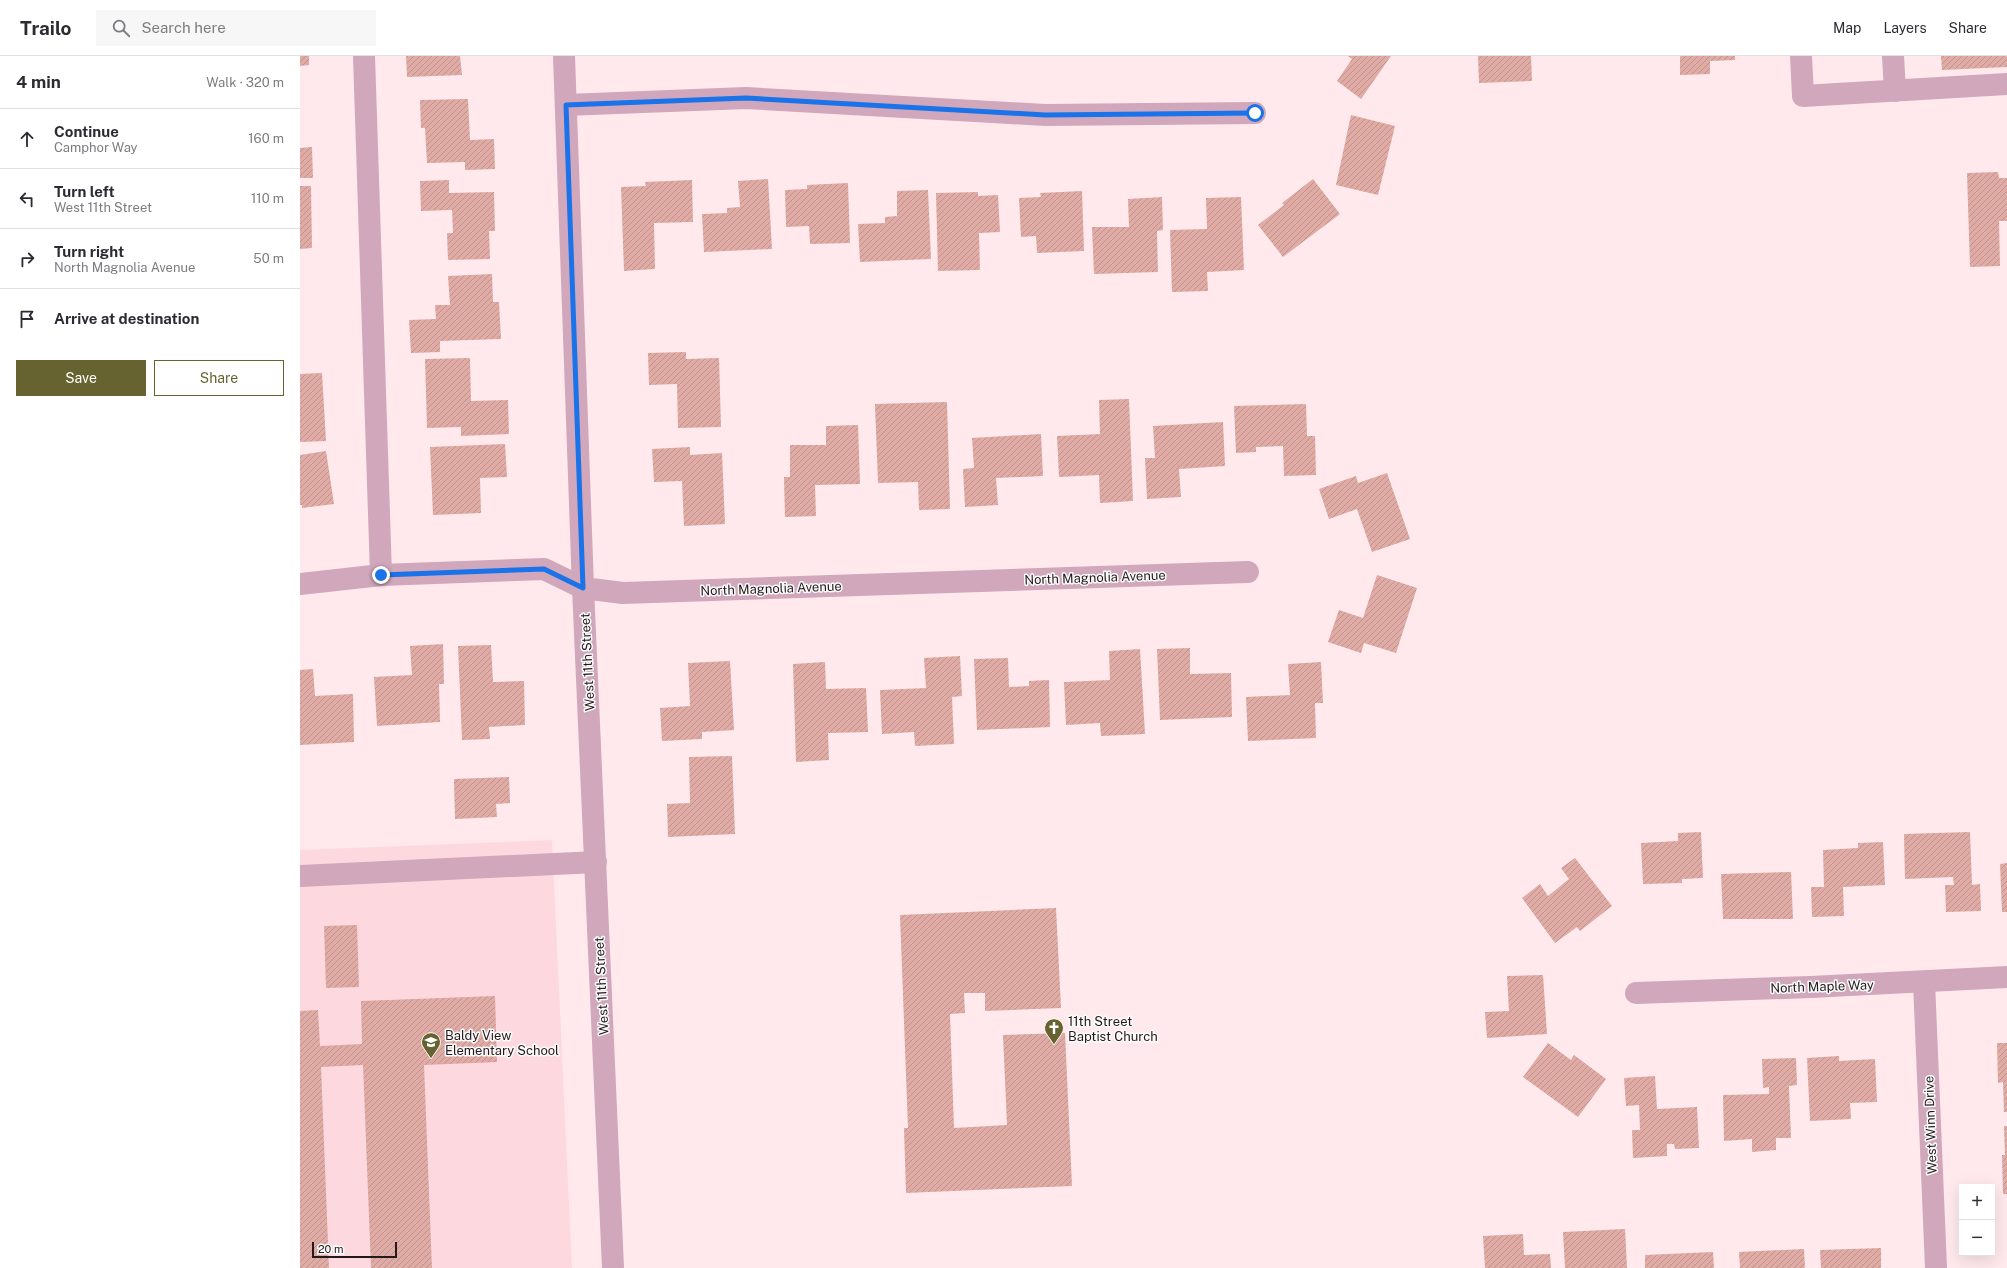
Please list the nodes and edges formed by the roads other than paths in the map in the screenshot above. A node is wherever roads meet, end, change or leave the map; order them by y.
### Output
1 (364, 56) edge
2 (564, 56) edge
3 (1801, 56) edge
4 (1893, 56) edge
5 (2007, 84) edge
6 (1895, 90) junction
7 (566, 105) junction
8 (1255, 113) dead end
9 (1248, 572) dead end
10 (381, 575) junction
11 (300, 584) edge
12 (583, 588) junction
13 (596, 862) junction
14 (300, 876) edge
15 (2007, 977) edge
16 (1924, 982) junction
17 (1636, 994) dead end
18 (613, 1268) edge
19 (1936, 1268) edge

1 - 10 street
2 - 7 street, West 11th Street
3 - 6 street
4 - 6 street
5 - 6 street
7 - 8 street
7 - 12 street, West 11th Street
9 - 12 street, North Magnolia Avenue
10 - 11 street, North Magnolia Avenue
10 - 12 street, North Magnolia Avenue
12 - 13 street, West 11th Street
13 - 14 street
13 - 18 street, West 11th Street
15 - 16 street, North Maple Way
16 - 17 street, North Maple Way
16 - 19 street, West Winn Drive

